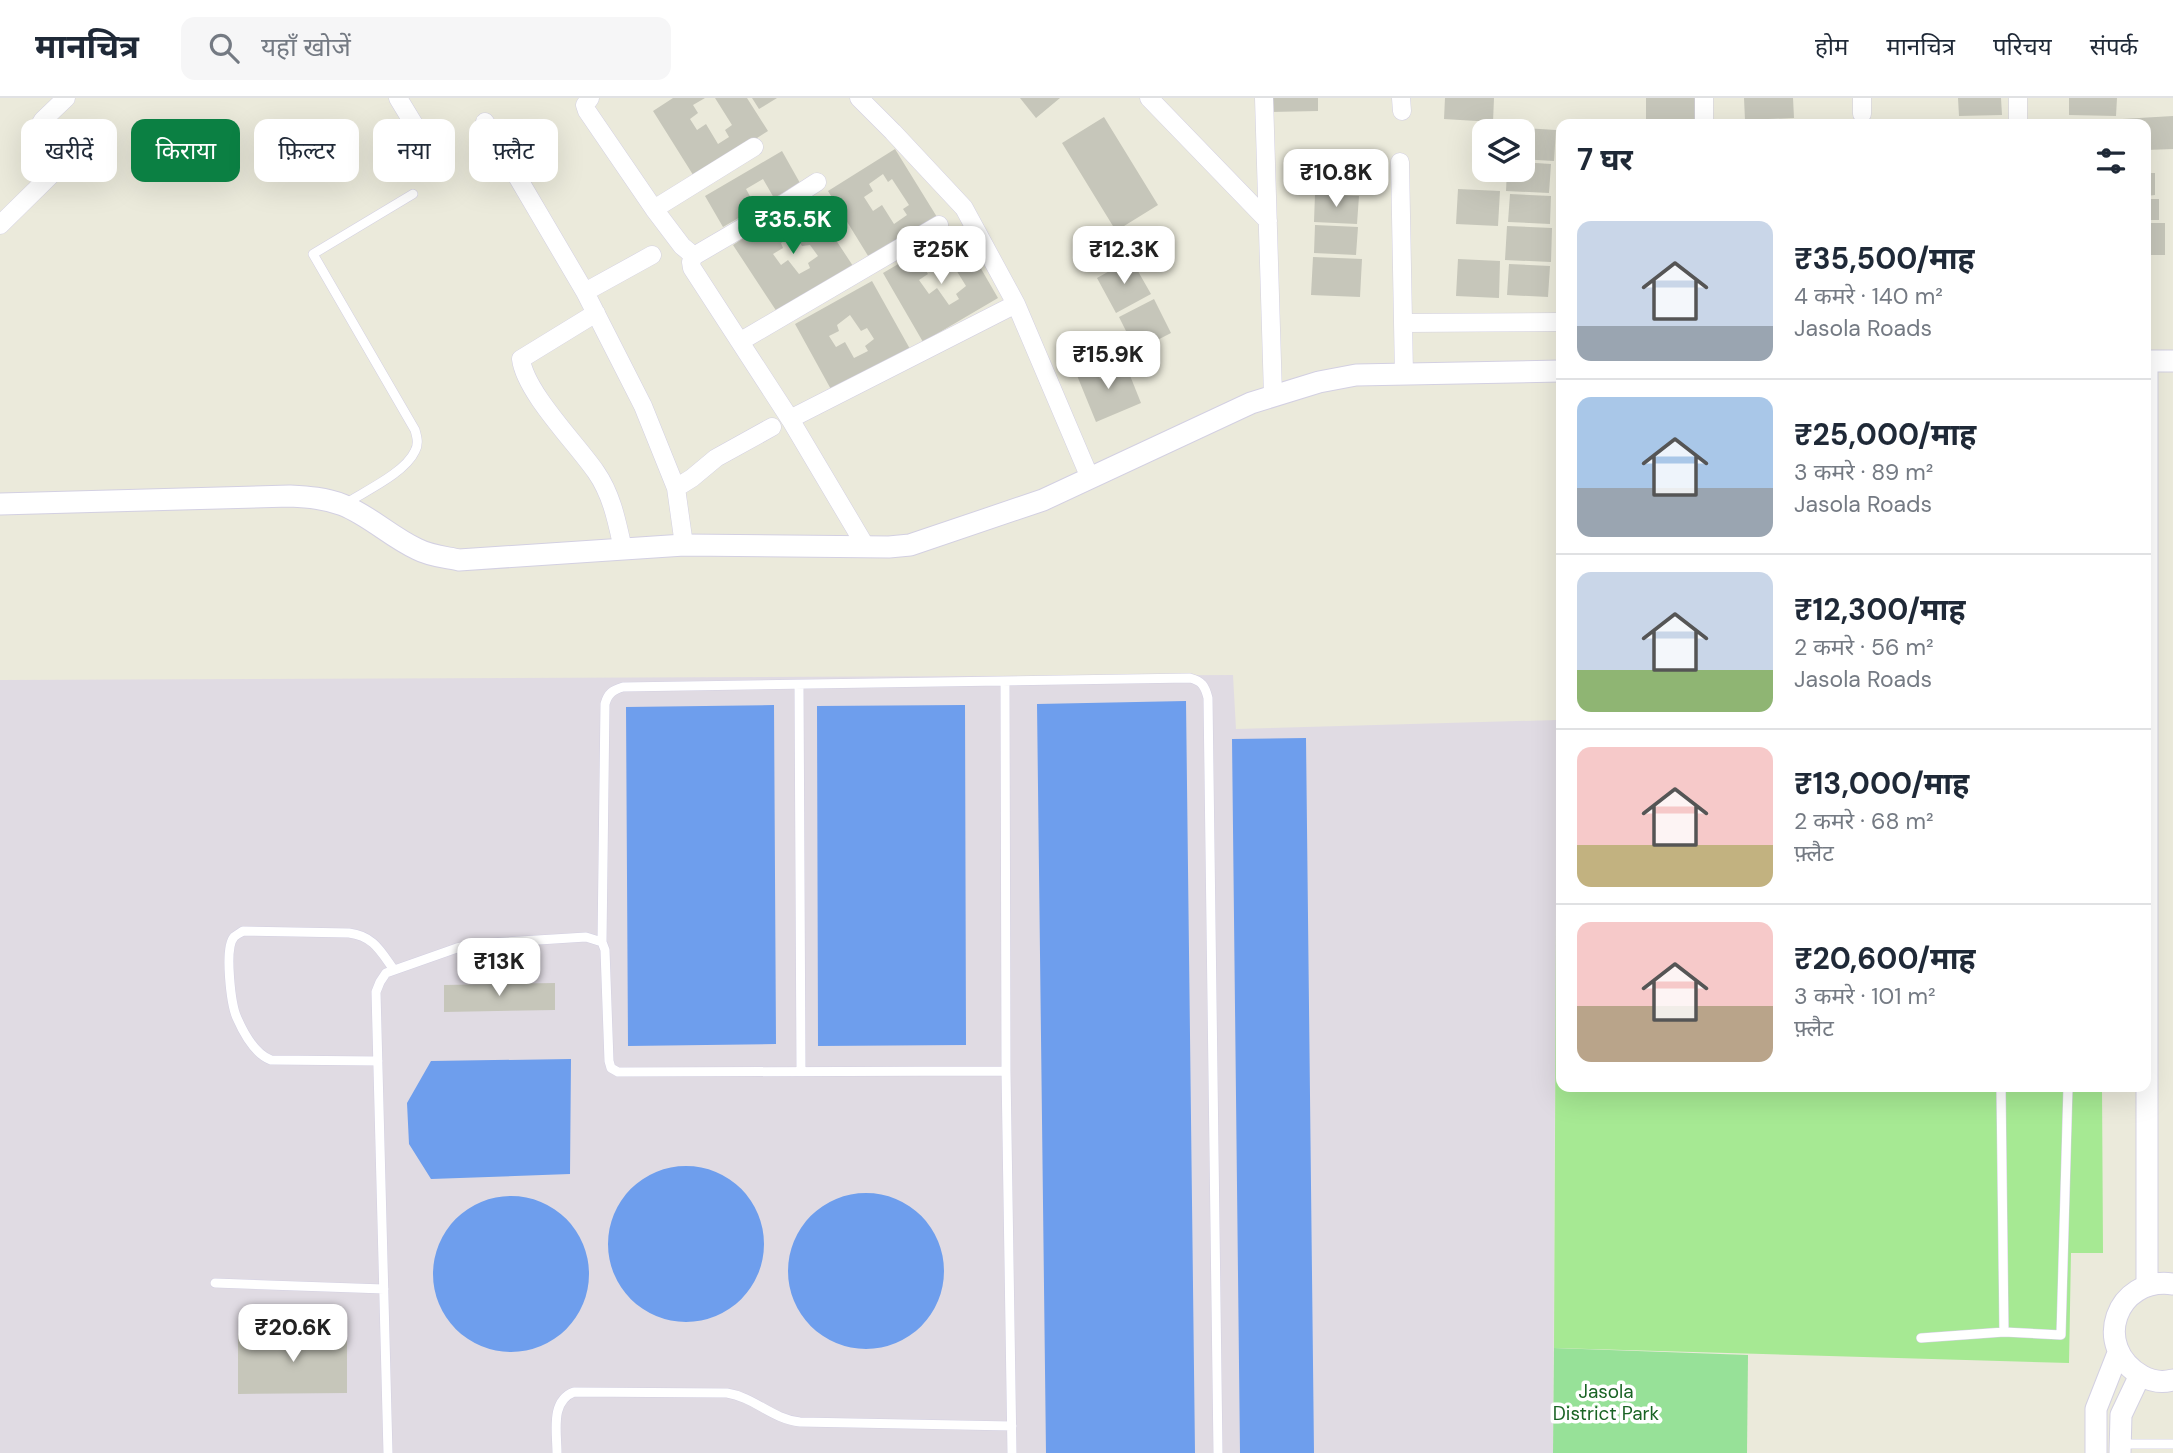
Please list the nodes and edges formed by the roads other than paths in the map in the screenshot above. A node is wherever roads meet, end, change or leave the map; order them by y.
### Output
1 (66, 98) edge
2 (398, 98) edge
3 (590, 98) edge
4 (859, 98) edge
5 (1149, 98) edge
6 (1264, 98) edge
7 (1704, 98) edge
8 (2018, 98) edge
9 (411, 119) edge
10 (1704, 119) edge
11 (2018, 119) edge
12 (754, 147) dead end
13 (1400, 162) dead end
14 (520, 182) edge
15 (817, 182) dead end
16 (413, 194) dead end
17 (654, 209) junction
18 (1268, 221) junction
19 (0, 225) edge
20 (939, 225) dead end
21 (652, 256) dead end
22 (694, 256) junction
23 (585, 292) junction
24 (1016, 304) junction
25 (596, 313) junction
26 (1556, 322) edge
27 (1404, 323) junction
28 (741, 341) junction
29 (2173, 360) edge
30 (2151, 361) edge
31 (1556, 371) edge
32 (1404, 374) junction
33 (1273, 396) junction
34 (790, 419) junction
35 (772, 427) dead end
36 (1090, 478) junction
37 (676, 488) junction
38 (0, 504) edge
39 (343, 505) junction
40 (684, 545) junction
41 (866, 547) junction
42 (623, 549) junction
43 (1005, 681) junction
44 (799, 685) junction
45 (602, 942) junction
46 (394, 970) junction
47 (378, 1061) junction
48 (801, 1071) junction
49 (1006, 1071) junction
50 (2001, 1092) edge
51 (2068, 1092) edge
52 (2146, 1092) edge
53 (215, 1283) dead end
54 (2173, 1284) edge
55 (2147, 1286) junction
56 (384, 1290) junction
57 (2004, 1332) junction
58 (1921, 1339) dead end
59 (2118, 1353) junction
60 (2140, 1375) junction
61 (2173, 1380) edge
62 (1012, 1426) junction
63 (2173, 1444) edge
64 (2120, 1448) edge
65 (2151, 1448) edge
66 (388, 1453) edge
67 (557, 1453) edge
68 (1012, 1453) edge
69 (1218, 1453) edge
70 (2095, 1453) edge

1 - 19 street
2 - 9 street
3 - 17 street
4 - 24 street
5 - 18 street
6 - 18 street
7 - 10 street
8 - 11 street
12 - 17 street
13 - 27 street
14 - 23 street
15 - 22 street
16 - 39 lane
17 - 22 street
18 - 33 street
20 - 28 street
21 - 23 street
22 - 28 street
23 - 25 street
24 - 34 street
24 - 36 street
25 - 37 street
25 - 42 street
26 - 27 street
27 - 32 street
28 - 34 street
29 - 30 street
31 - 32 street
32 - 33 street
33 - 36 street
34 - 41 street
35 - 37 street
36 - 41 street
37 - 40 street
38 - 39 street
39 - 42 street
40 - 41 street
40 - 42 street
43 - 44 lane
43 - 49 lane
43 - 69 lane
44 - 45 lane
44 - 48 lane
45 - 46 lane
45 - 48 lane
46 - 47 lane
46 - 47 lane
47 - 56 lane
48 - 49 lane
49 - 62 lane
50 - 57 lane
51 - 57 lane
52 - 55 street
53 - 56 lane
54 - 55 street
55 - 59 street
56 - 66 lane
57 - 58 lane
59 - 60 street
59 - 70 street
60 - 61 street
60 - 64 street
62 - 67 lane
62 - 68 lane
63 - 65 lane
64 - 65 lane

